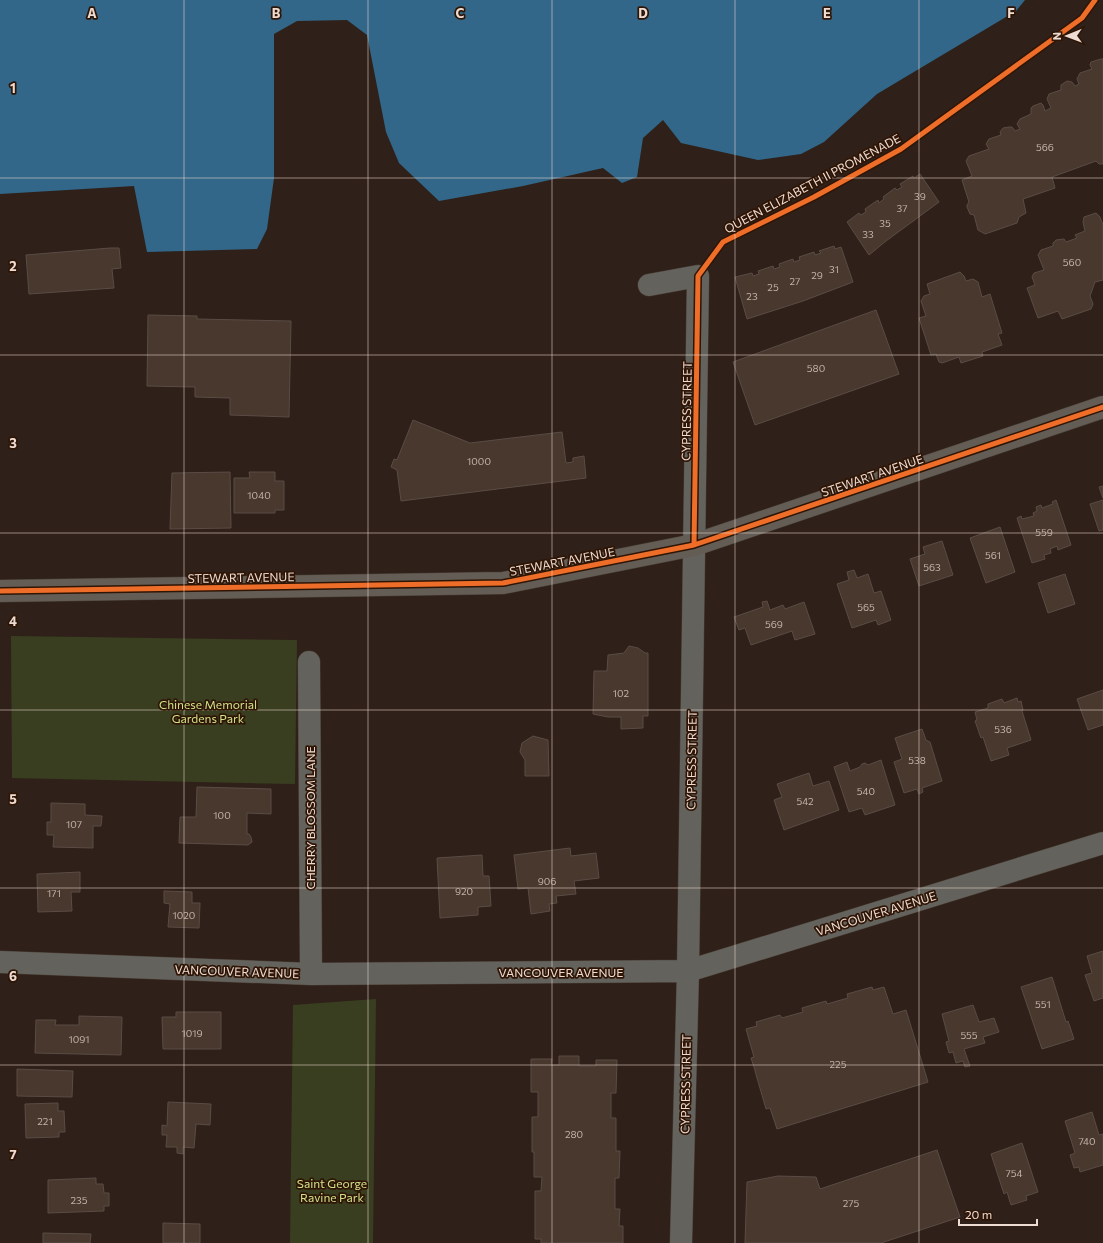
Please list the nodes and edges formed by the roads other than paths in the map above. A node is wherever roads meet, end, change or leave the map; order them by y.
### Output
1 (649, 285) dead end
2 (1103, 407) edge
3 (694, 545) junction
4 (0, 591) edge
5 (309, 662) dead end
6 (1103, 843) edge
7 (0, 962) edge
8 (688, 971) junction
9 (311, 974) junction
10 (681, 1243) edge

1 - 3 street, CYPRESS STREET
2 - 3 highway, STEWART AVENUE
3 - 4 highway, STEWART AVENUE
3 - 8 street, CYPRESS STREET
5 - 9 street, CHERRY BLOSSOM LANE
6 - 8 street, VANCOUVER AVENUE
7 - 9 street, VANCOUVER AVENUE
8 - 9 street, VANCOUVER AVENUE
8 - 10 street, CYPRESS STREET

